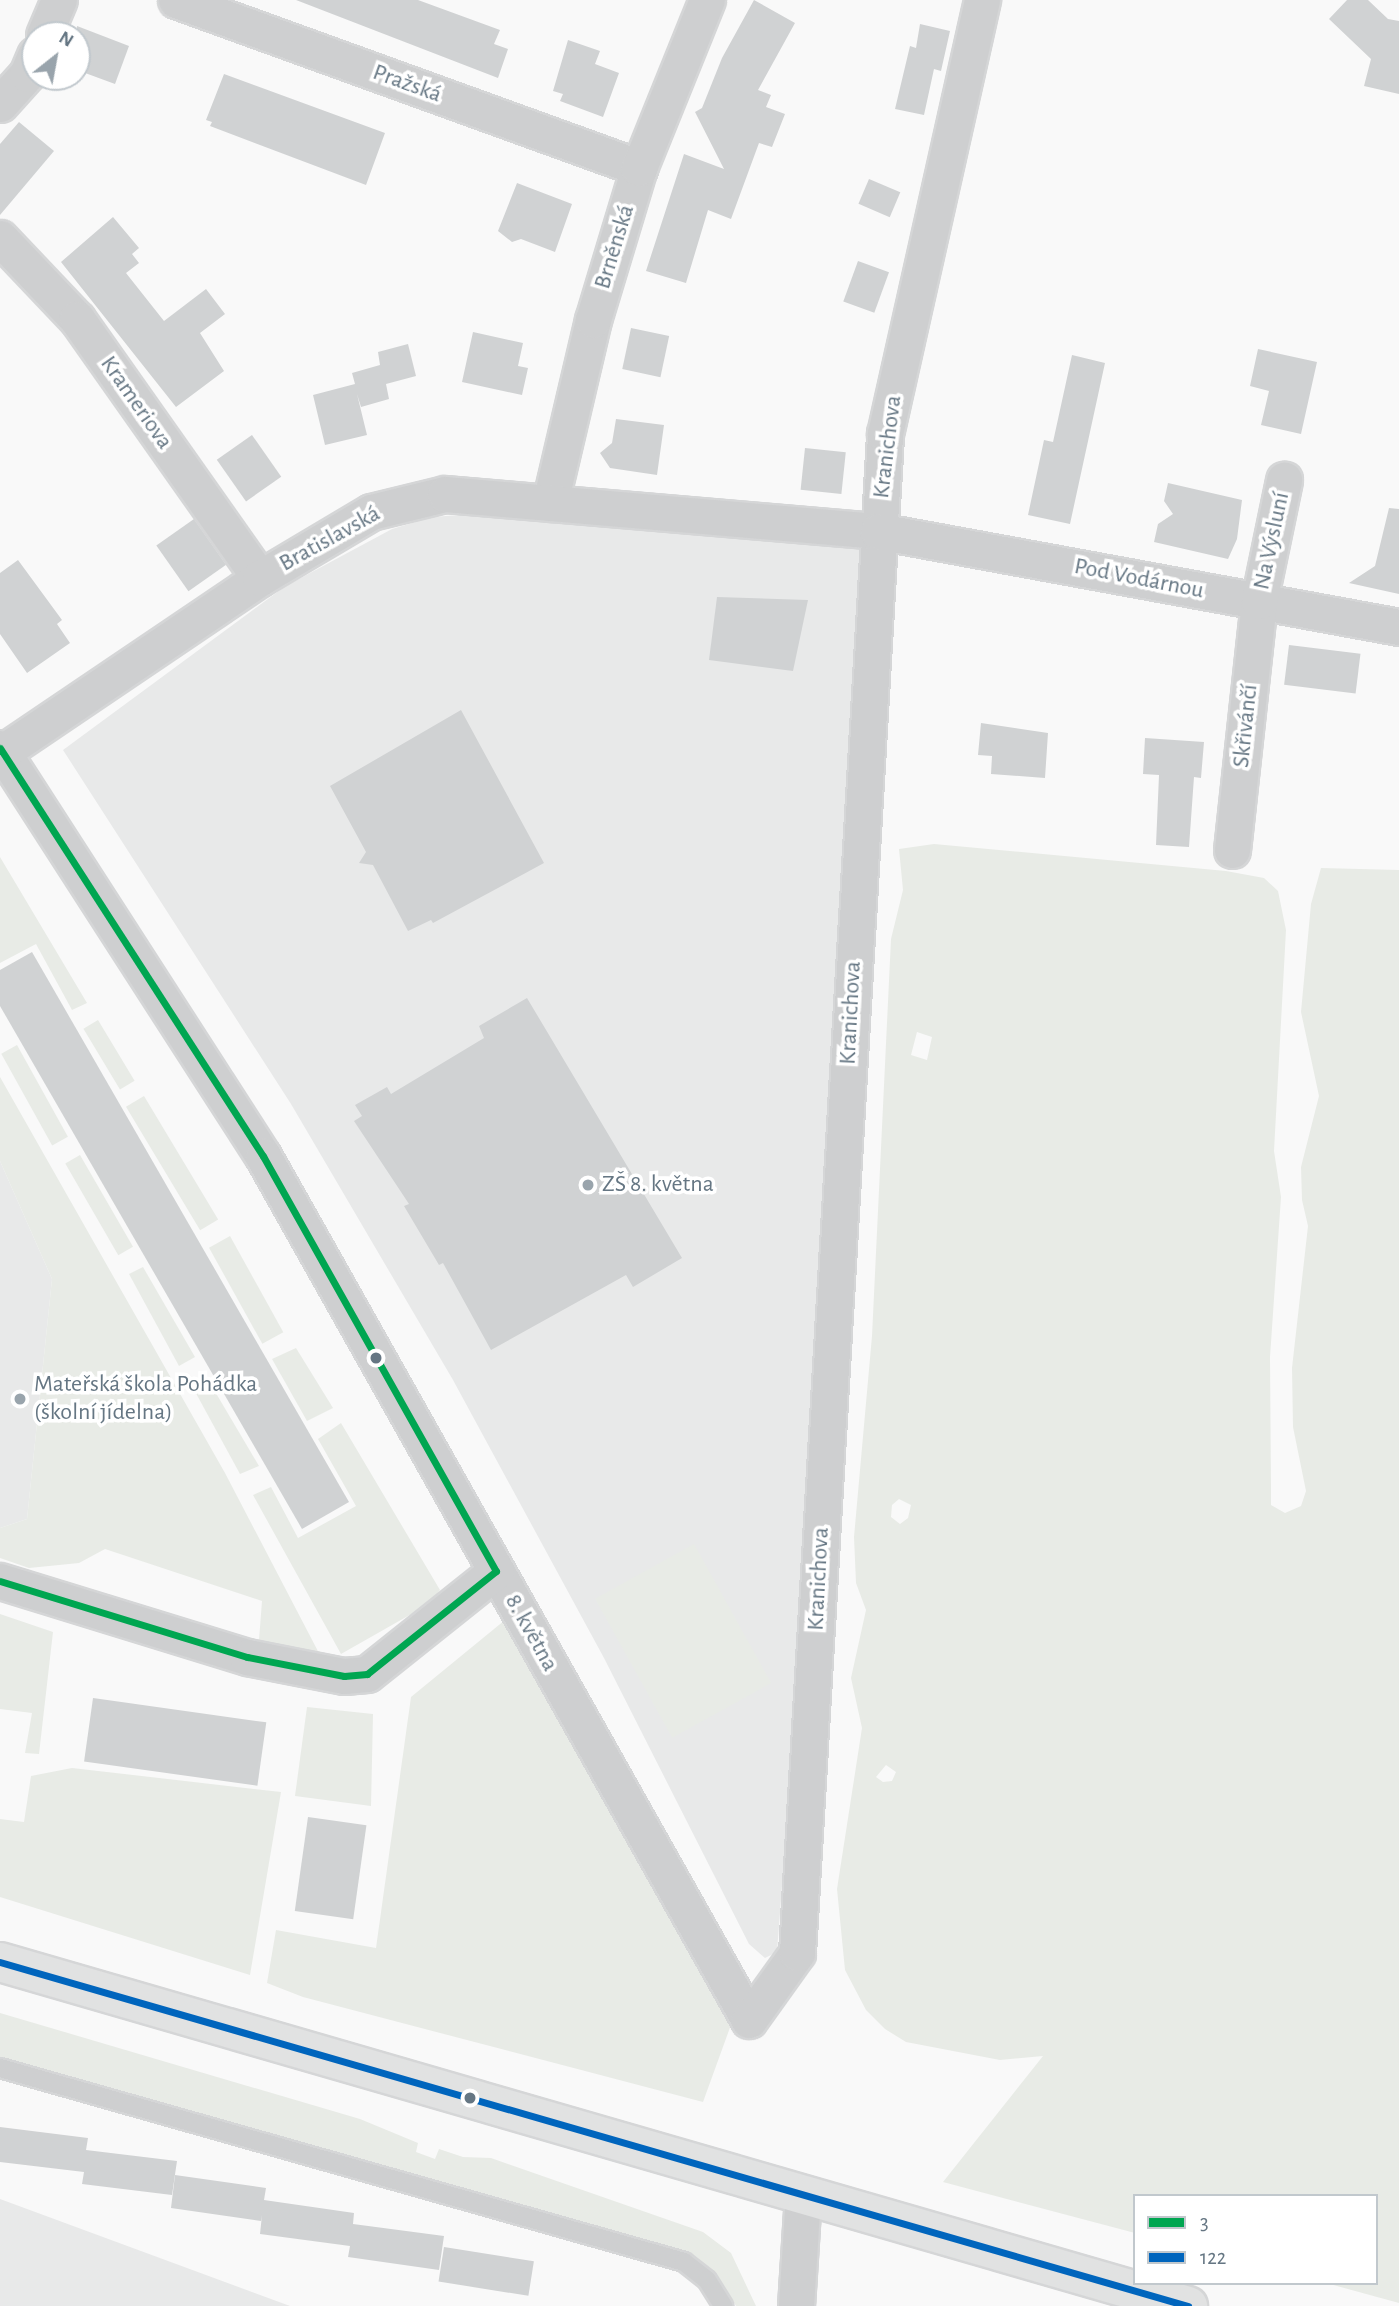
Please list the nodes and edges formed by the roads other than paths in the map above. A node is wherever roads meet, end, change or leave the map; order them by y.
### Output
1 (59, 0) edge
2 (176, 0) edge
3 (707, 0) edge
4 (982, 0) edge
5 (50, 21) edge
6 (21, 81) edge
7 (0, 104) edge
8 (639, 168) junction
9 (0, 238) edge
10 (1284, 480) dead end
11 (550, 503) junction
12 (878, 531) junction
13 (260, 579) junction
14 (1259, 601) junction
15 (1399, 627) edge
16 (1, 751) edge
17 (1232, 850) dead end
18 (496, 1571) junction
19 (0, 1581) edge
20 (0, 1962) edge
21 (749, 2020) joint
22 (0, 2068) edge
23 (803, 2194) junction
24 (723, 2306) edge
25 (796, 2306) edge
26 (1188, 2306) edge

1 - 5 street
2 - 8 street, Pražská
3 - 8 street, Brněnská
4 - 12 street, Kranichova
6 - 7 street
8 - 11 street, Brněnská
9 - 13 street, Krameriova
10 - 14 street, Na Výsluní
11 - 12 street, Bratislavská
11 - 13 street, Bratislavská
12 - 14 street, Pod Vodárnou
12 - 21 street, Kranichova
13 - 16 street, Bratislavská
14 - 15 street, Pod Vodárnou
14 - 17 street, Skřivánčí
16 - 18 street, 8. května
18 - 19 street
18 - 21 street, 8. května
20 - 23 main road
22 - 24 lane
23 - 25 street
23 - 26 main road

